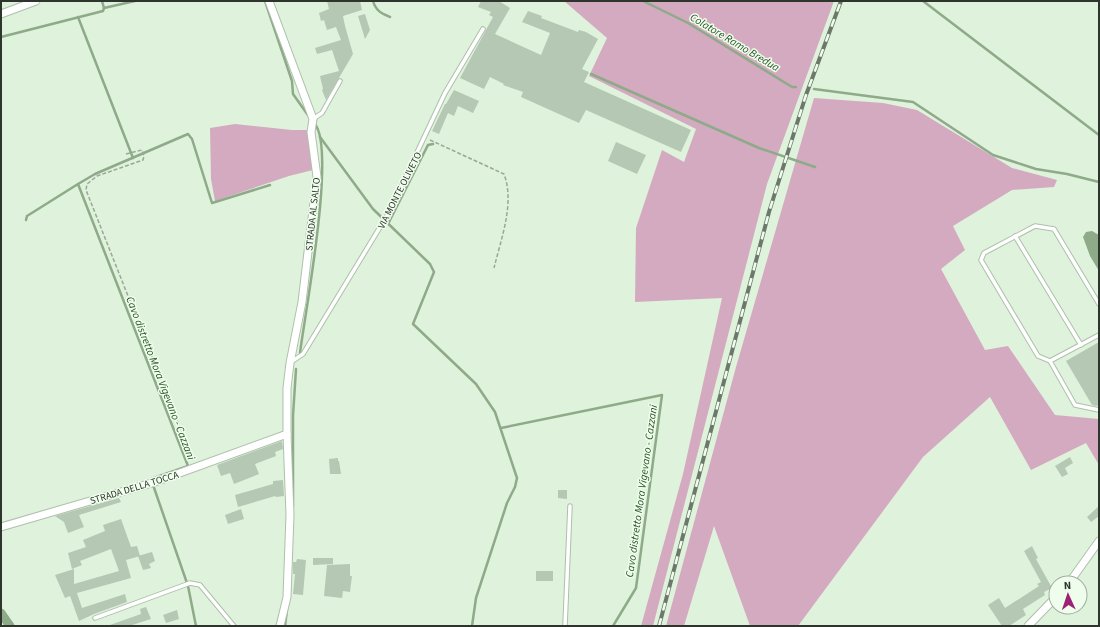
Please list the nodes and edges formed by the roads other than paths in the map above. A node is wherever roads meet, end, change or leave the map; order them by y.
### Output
1 (36, 1) edge
2 (269, 1) edge
3 (1, 14) edge
4 (483, 29) dead end
5 (340, 81) dead end
6 (312, 121) junction
7 (1015, 236) junction
8 (1099, 304) edge
9 (1099, 335) edge
10 (1081, 344) junction
11 (1050, 361) junction
12 (290, 363) junction
13 (1099, 410) edge
14 (286, 434) junction
15 (570, 506) dead end
16 (1, 527) edge
17 (1099, 541) edge
18 (1075, 575) edge
19 (1048, 605) edge
20 (95, 618) dead end
21 (234, 626) edge
22 (280, 626) edge
23 (566, 626) edge
24 (1028, 626) edge

1 - 3 street
2 - 6 street, STRADA AL SALTO
4 - 12 lane, VIA MONTE OLIVETO
5 - 6 lane
6 - 12 street, STRADA AL SALTO
7 - 8 lane
7 - 10 lane
7 - 11 lane
9 - 10 lane
10 - 11 lane
11 - 13 lane
12 - 14 street, STRADA AL SALTO
14 - 16 street, STRADA DELLA TOCCA
14 - 22 street
15 - 23 lane
17 - 18 street
19 - 24 street
20 - 21 lane

